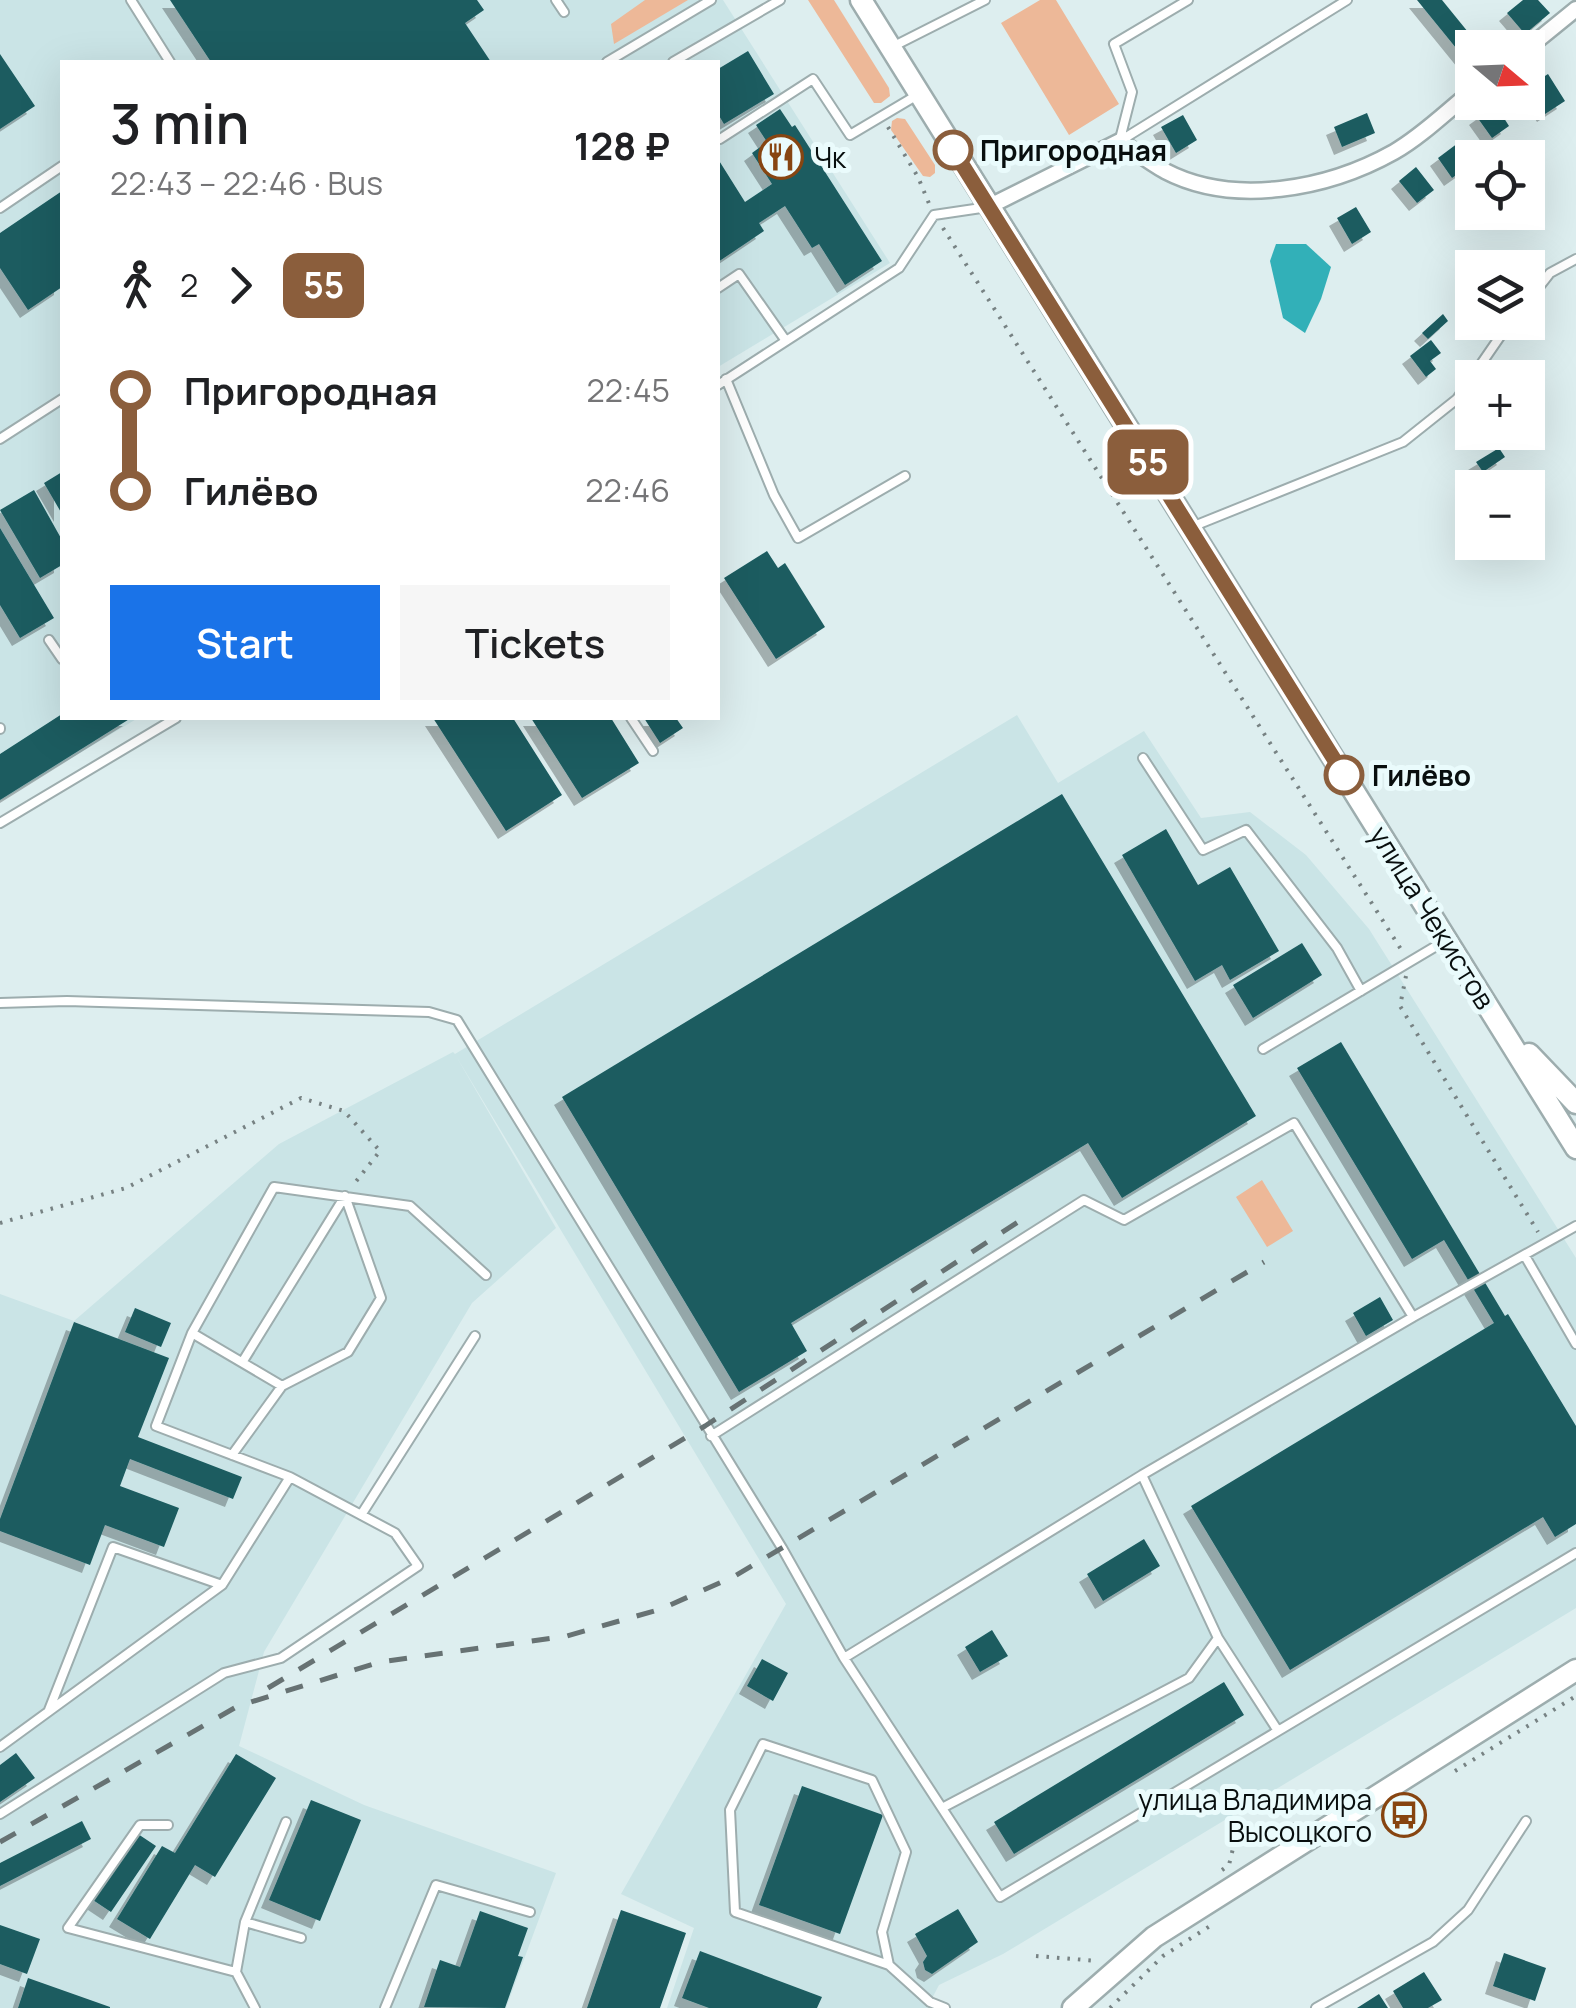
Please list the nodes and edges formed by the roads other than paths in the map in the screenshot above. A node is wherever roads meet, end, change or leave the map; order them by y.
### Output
1 (131, 0) edge
2 (556, 0) edge
3 (710, 0) edge
4 (780, 0) edge
5 (861, 0) edge
6 (985, 0) edge
7 (1188, 0) edge
8 (1346, 0) edge
9 (1576, 10) edge
10 (564, 12) dead end
11 (1545, 35) edge
12 (890, 48) junction
13 (169, 60) edge
14 (610, 60) edge
15 (677, 60) edge
16 (919, 94) junction
17 (1455, 104) edge
18 (720, 139) edge
19 (1120, 141) junction
20 (60, 167) edge
21 (988, 207) junction
22 (0, 208) edge
23 (1576, 259) edge
24 (1545, 279) edge
25 (720, 287) edge
26 (1498, 340) edge
27 (786, 341) junction
28 (722, 382) edge
29 (60, 400) edge
30 (0, 439) edge
31 (905, 476) dead end
32 (1190, 528) junction
33 (50, 640) dead end
34 (60, 656) edge
35 (173, 720) edge
36 (632, 720) edge
37 (653, 751) dead end
38 (1143, 758) dead end
39 (0, 823) edge
40 (1446, 940) junction
41 (1361, 991) junction
42 (0, 1003) edge
43 (1496, 1019) junction
44 (1263, 1049) dead end
45 (1576, 1102) edge
46 (1576, 1148) edge
47 (344, 1196) junction
48 (1576, 1226) edge
49 (1525, 1256) junction
50 (486, 1275) dead end
51 (1413, 1317) junction
52 (192, 1332) junction
53 (475, 1336) dead end
54 (1576, 1344) edge
55 (243, 1361) junction
56 (282, 1386) junction
57 (711, 1436) junction
58 (232, 1455) junction
59 (1142, 1475) junction
60 (290, 1478) junction
61 (361, 1515) junction
62 (1576, 1553) edge
63 (222, 1586) junction
64 (1218, 1638) junction
65 (844, 1658) junction
66 (1576, 1670) edge
67 (48, 1712) junction
68 (1278, 1731) junction
69 (0, 1747) edge
70 (942, 1808) junction
71 (0, 1814) edge
72 (1526, 1820) dead end
73 (286, 1822) dead end
74 (168, 1825) dead end
75 (530, 1912) dead end
76 (245, 1922) junction
77 (301, 1938) dead end
78 (889, 1965) junction
79 (236, 1972) junction
80 (255, 2008) edge
81 (385, 2008) edge
82 (945, 2008) edge
83 (1074, 2008) edge
84 (1316, 2008) edge

1 - 13 lane
2 - 10 lane
3 - 14 lane
4 - 15 lane
5 - 12 main road, улица Чекистов
6 - 12 lane
7 - 19 lane
8 - 19 lane
9 - 11 street
12 - 16 main road, улица Чекистов
16 - 18 lane
16 - 21 main road, улица Чекистов
17 - 19 street
19 - 21 street
20 - 22 lane
21 - 27 lane
21 - 32 main road, улица Чекистов
23 - 24 lane
25 - 27 lane
26 - 32 lane
27 - 28 lane
28 - 31 lane
29 - 30 lane
32 - 40 main road, улица Чекистов
33 - 34 lane
35 - 39 lane
36 - 37 lane
38 - 41 lane
40 - 41 lane
40 - 43 main road, улица Чекистов
41 - 44 lane
42 - 57 lane
43 - 45 main road
43 - 46 main road
47 - 50 lane
47 - 52 lane
47 - 55 lane
47 - 56 lane
48 - 49 lane
49 - 51 lane
49 - 54 lane
51 - 57 lane
51 - 59 lane
52 - 55 lane
52 - 58 lane
53 - 61 lane
55 - 56 lane
56 - 58 lane
57 - 65 lane
58 - 60 lane
59 - 64 lane
59 - 65 lane
60 - 61 lane
60 - 63 lane
61 - 71 lane
62 - 68 lane
63 - 67 lane
63 - 67 lane
64 - 68 lane
64 - 70 lane
65 - 70 lane
66 - 83 main road
67 - 69 lane
68 - 70 lane
72 - 84 lane
73 - 76 lane
74 - 79 lane
75 - 81 lane
76 - 77 lane
76 - 79 lane
78 - 78 lane
78 - 82 lane
79 - 80 lane

